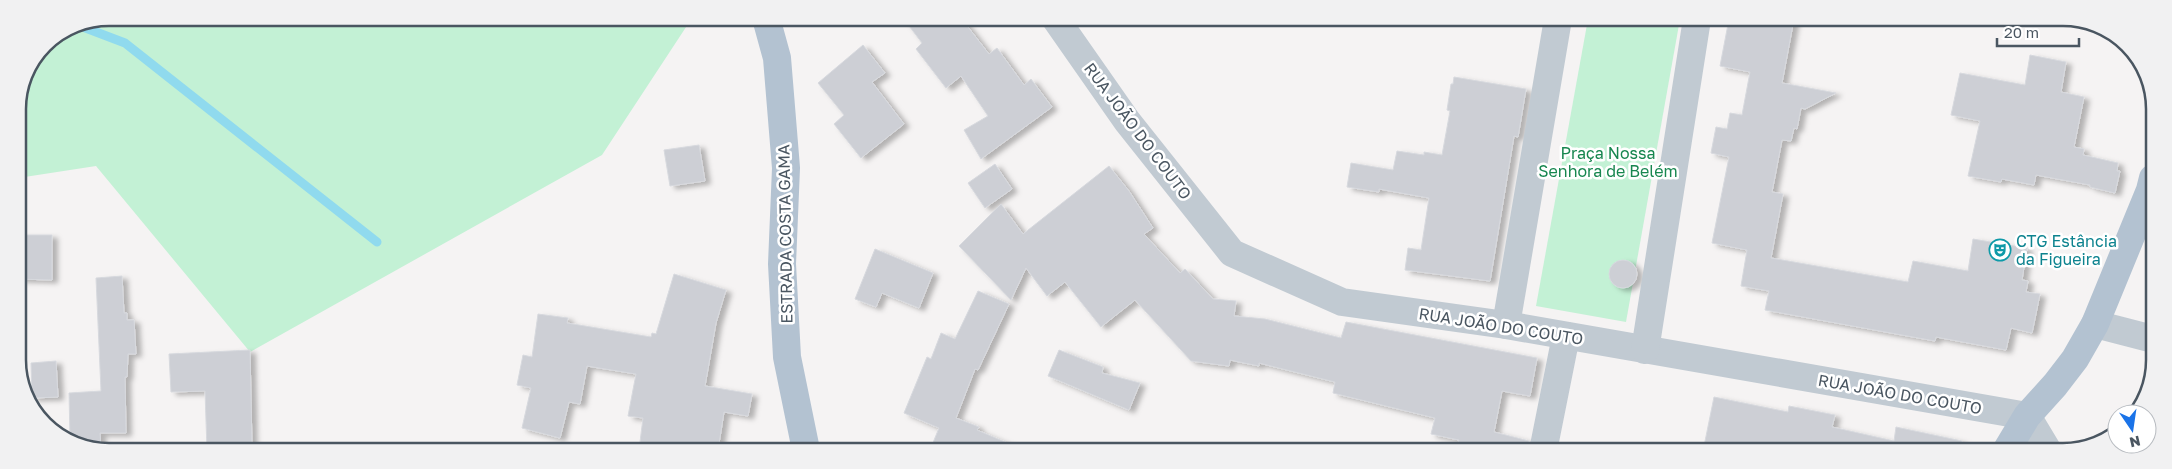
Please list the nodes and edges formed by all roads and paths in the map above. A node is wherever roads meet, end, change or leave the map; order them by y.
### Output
1 (768, 26) edge
2 (1061, 26) edge
3 (1557, 26) edge
4 (1696, 26) edge
5 (2146, 201) edge
6 (2095, 324) junction
7 (1506, 325) junction
8 (1566, 336) junction
9 (2146, 337) edge
10 (1645, 350) junction
11 (2027, 416) junction
12 (805, 443) edge
13 (1545, 443) edge
14 (2011, 443) edge
15 (2043, 443) edge

1 - 12 main road, ESTRADA COSTA GAMA
2 - 7 street, RUA JOÃO DO COUTO
3 - 7 street
4 - 10 street
5 - 6 main road
6 - 9 street
6 - 11 main road
7 - 8 street, RUA JOÃO DO COUTO
8 - 10 street, RUA JOÃO DO COUTO
8 - 13 street
10 - 11 street, RUA JOÃO DO COUTO
11 - 14 main road
11 - 15 street

